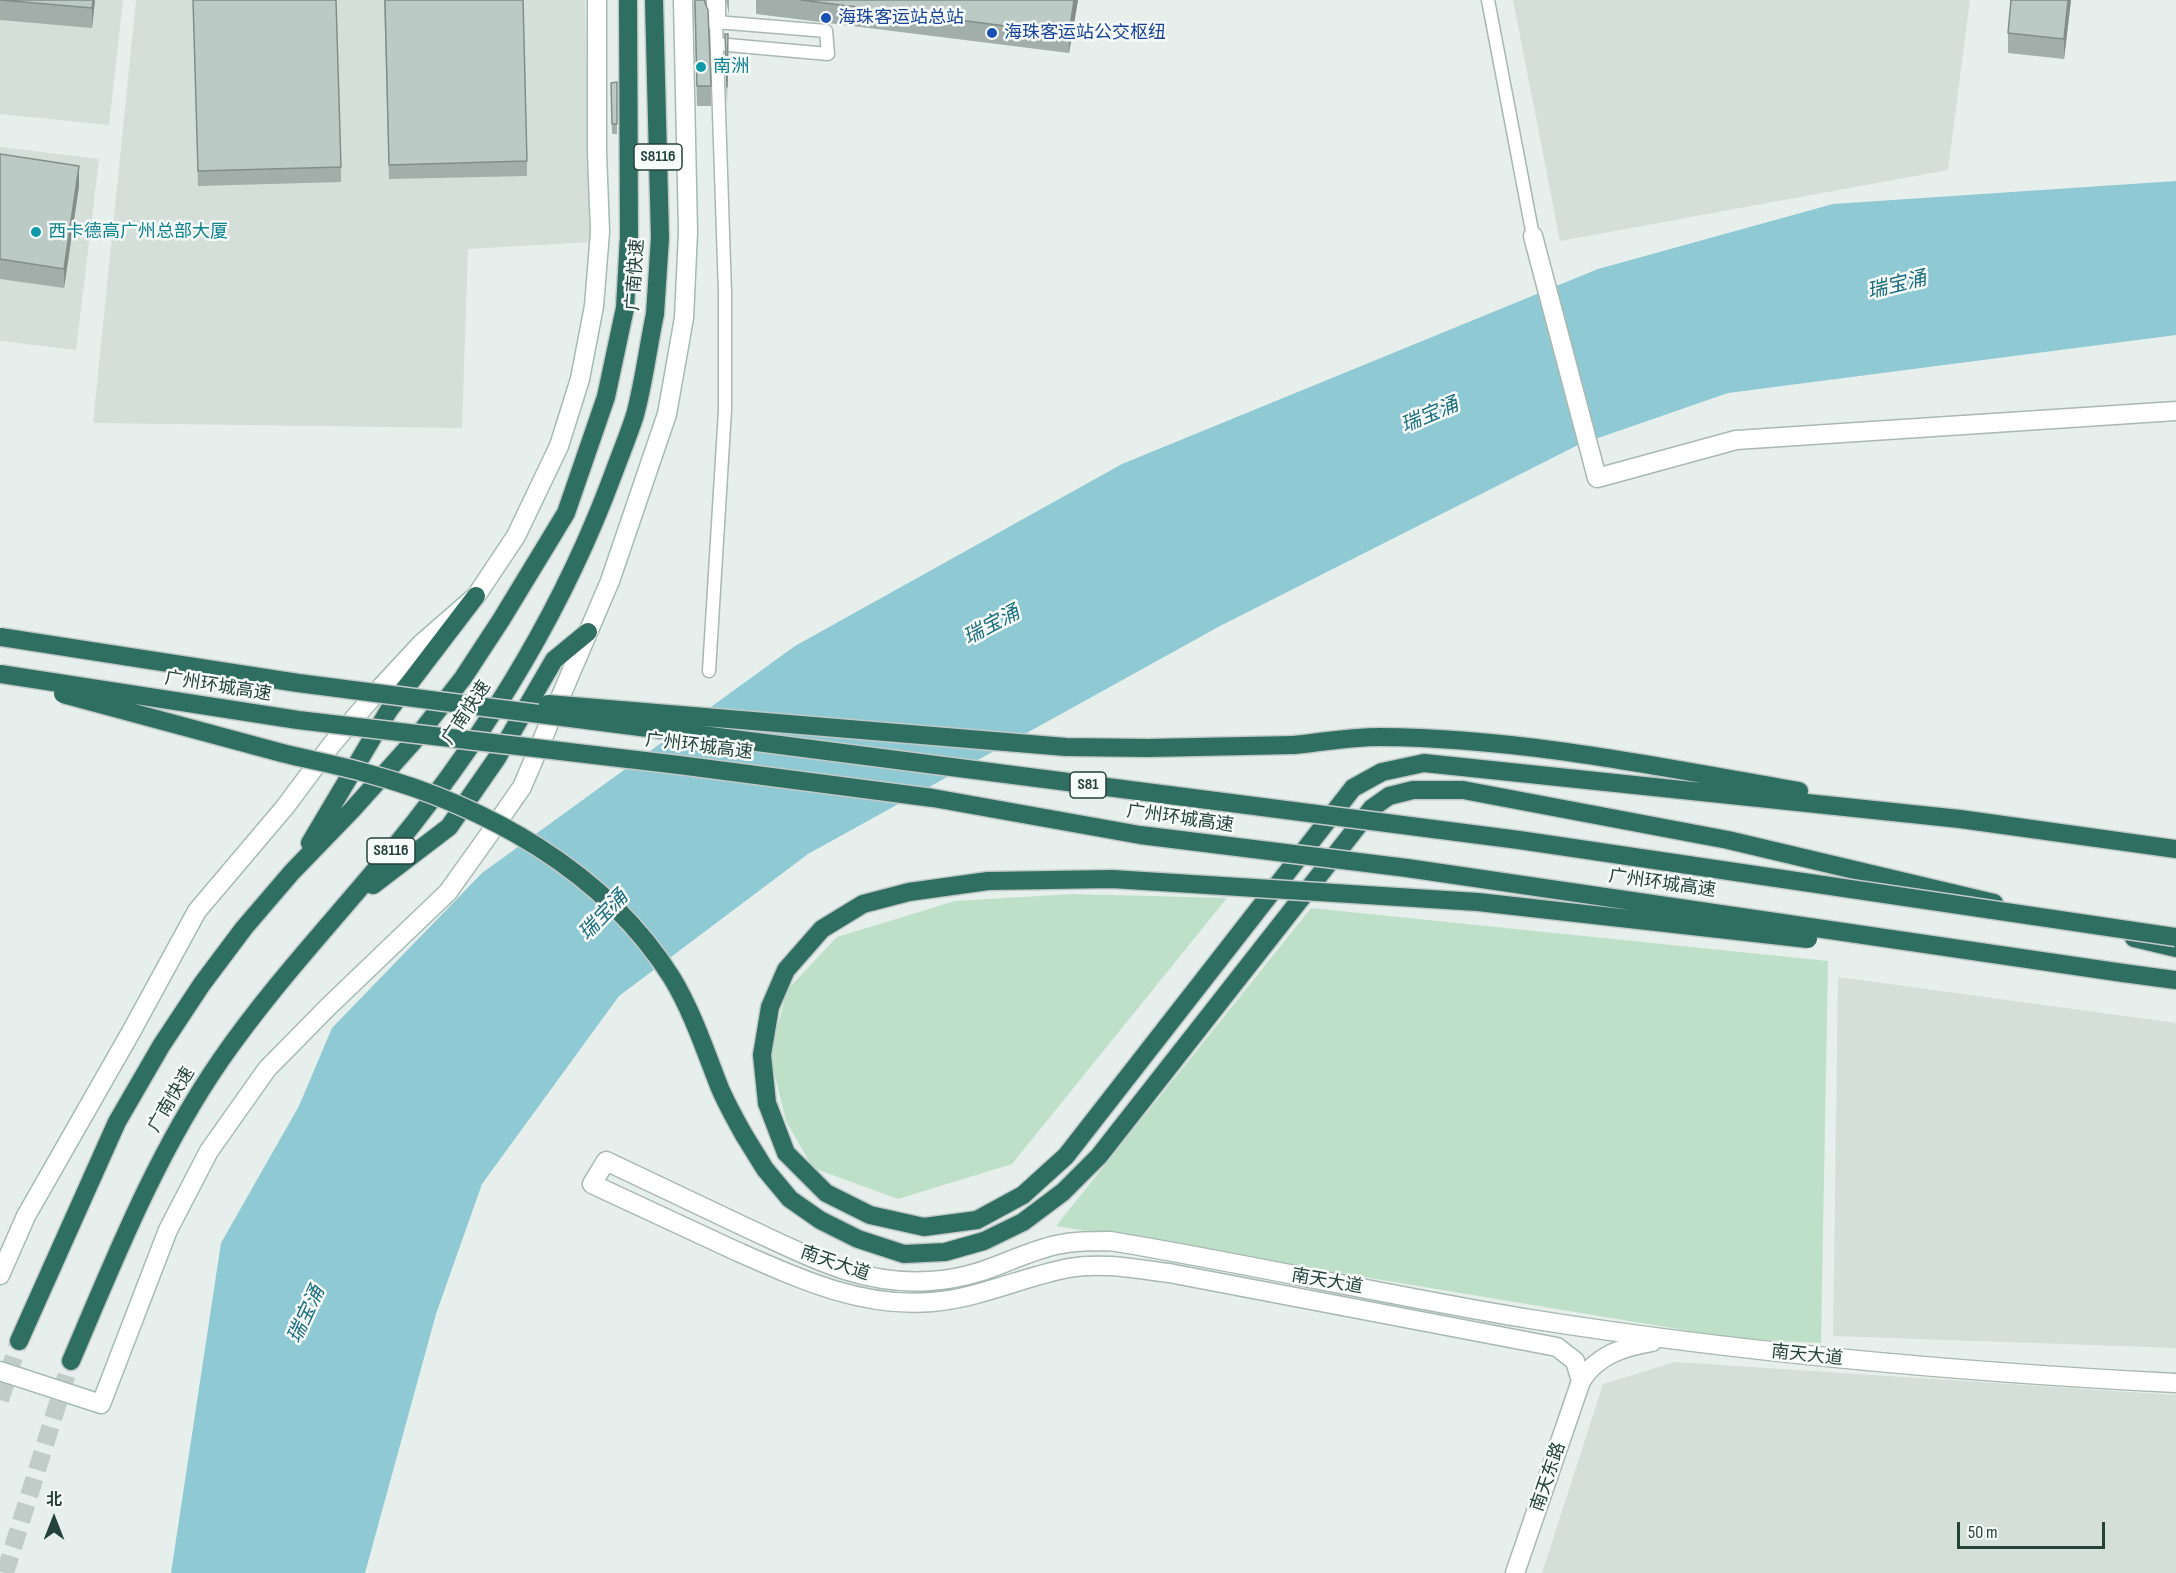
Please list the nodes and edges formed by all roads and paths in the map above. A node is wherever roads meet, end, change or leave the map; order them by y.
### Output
1 (597, 0) edge
2 (628, 0) edge
3 (654, 0) edge
4 (683, 0) edge
5 (716, 0) edge
6 (1488, 0) edge
7 (716, 22) junction
8 (717, 44) junction
9 (1533, 236) joint
10 (2176, 411) edge
11 (476, 596) junction
12 (588, 632) junction
13 (0, 637) edge
14 (709, 671) dead end
15 (0, 676) edge
16 (298, 683) junction
17 (1960, 819) junction
18 (2176, 849) edge
19 (292, 872) junction
20 (348, 904) junction
21 (2176, 937) edge
22 (2176, 948) edge
23 (2123, 973) junction
24 (2176, 980) edge
25 (0, 1275) edge
26 (1665, 1339) junction
27 (19, 1341) tunnel mouth
28 (71, 1361) tunnel mouth
29 (0, 1371) edge
30 (1581, 1381) junction
31 (2176, 1383) edge
32 (1515, 1573) edge

1 - 11 street
2 - 19 highway, 广南快速 / S8116, bridge
3 - 20 highway, 广南快速 / S8116, bridge
4 - 12 street
5 - 7 street
6 - 9 lane
7 - 8 lane
7 - 8 lane
8 - 14 lane
9 - 10 street
11 - 19 highway
11 - 25 street
12 - 20 highway
12 - 29 street
13 - 16 highway, 广州环城高速 / S81, bridge
15 - 22 highway, bridge
15 - 23 highway, 广州环城高速 / S81, bridge
16 - 17 highway, bridge
16 - 21 highway, 广州环城高速 / S81, bridge
17 - 18 highway
17 - 23 highway, bridge
19 - 27 highway, 广南快速 / S8116
20 - 28 highway, 广南快速 / S8116
23 - 24 highway, 广州环城高速 / S81
26 - 30 street
26 - 30 street, 南天大道
26 - 31 street, 南天大道
30 - 32 street, 南天东路

